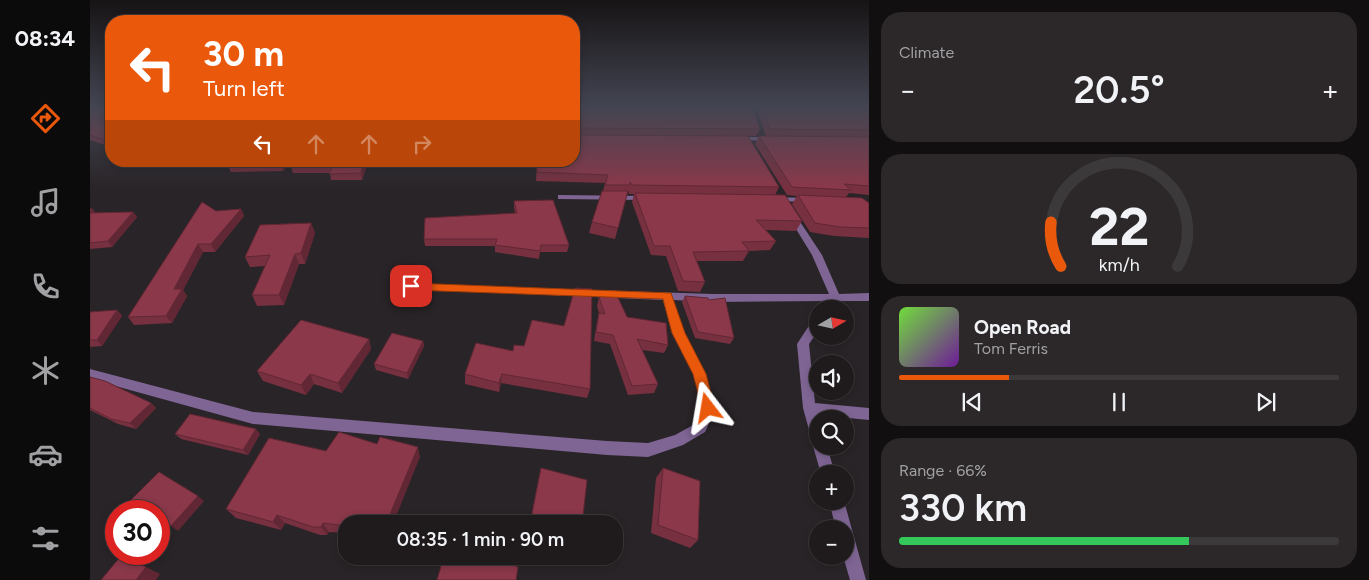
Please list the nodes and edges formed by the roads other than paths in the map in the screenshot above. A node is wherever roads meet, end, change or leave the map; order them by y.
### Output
1 (760, 134) edge
2 (728, 139) edge
3 (747, 139) junction
4 (762, 139) junction
5 (781, 139) edge
6 (752, 148) edge
7 (777, 190) edge
8 (561, 197) dead end
9 (651, 198) edge
10 (765, 198) edge
11 (782, 199) junction
12 (821, 200) edge
13 (411, 286) dead end
14 (667, 296) junction
15 (835, 296) junction
16 (869, 297) edge
17 (832, 300) edge
18 (809, 335) edge
19 (90, 374) edge
20 (809, 408) joint
21 (869, 414) edge
22 (854, 565) edge
23 (858, 580) edge

1 - 4 street
2 - 3 street
3 - 4 street
3 - 6 street
4 - 5 street
7 - 11 street
8 - 9 street
10 - 11 street
11 - 12 street
11 - 15 street
13 - 14 street
14 - 15 street
14 - 19 street
15 - 16 street
15 - 17 street
18 - 20 street
20 - 21 street
22 - 23 street

